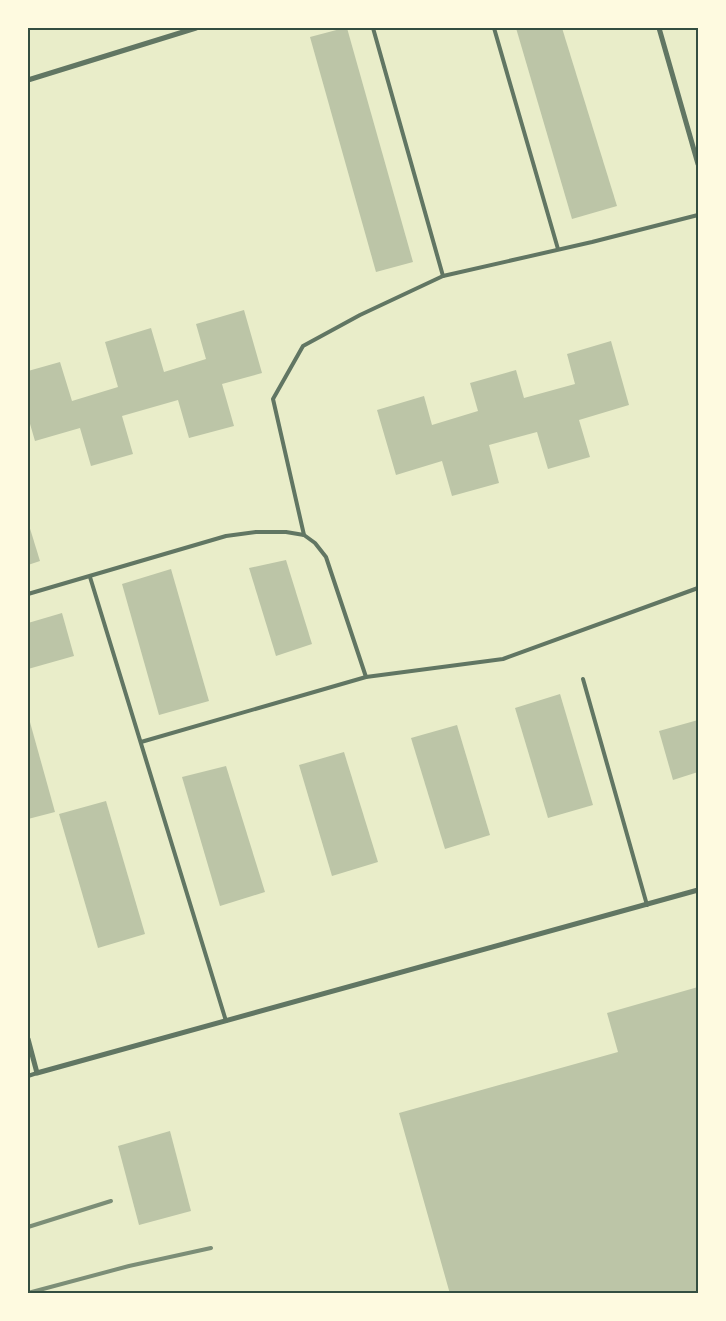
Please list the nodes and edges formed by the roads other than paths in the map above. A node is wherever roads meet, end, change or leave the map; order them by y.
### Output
1 (196, 28) edge
2 (373, 28) edge
3 (494, 28) edge
4 (660, 28) edge
5 (28, 80) edge
6 (698, 164) edge
7 (698, 215) edge
8 (558, 249) junction
9 (443, 276) junction
10 (304, 535) junction
11 (90, 576) junction
12 (698, 588) edge
13 (28, 594) edge
14 (366, 677) junction
15 (583, 679) dead end
16 (141, 742) junction
17 (698, 890) edge
18 (647, 904) junction
19 (226, 1021) junction
20 (28, 1039) edge
21 (37, 1073) junction
22 (28, 1076) edge

1 - 5 street
2 - 9 lane
3 - 8 lane
4 - 6 street
7 - 8 lane
8 - 9 lane
9 - 10 lane
10 - 11 lane
10 - 14 lane
11 - 13 lane
11 - 16 lane
12 - 14 lane
14 - 16 lane
15 - 18 lane
16 - 19 lane
17 - 18 street
18 - 19 street
19 - 21 street
20 - 21 street
21 - 22 lane

